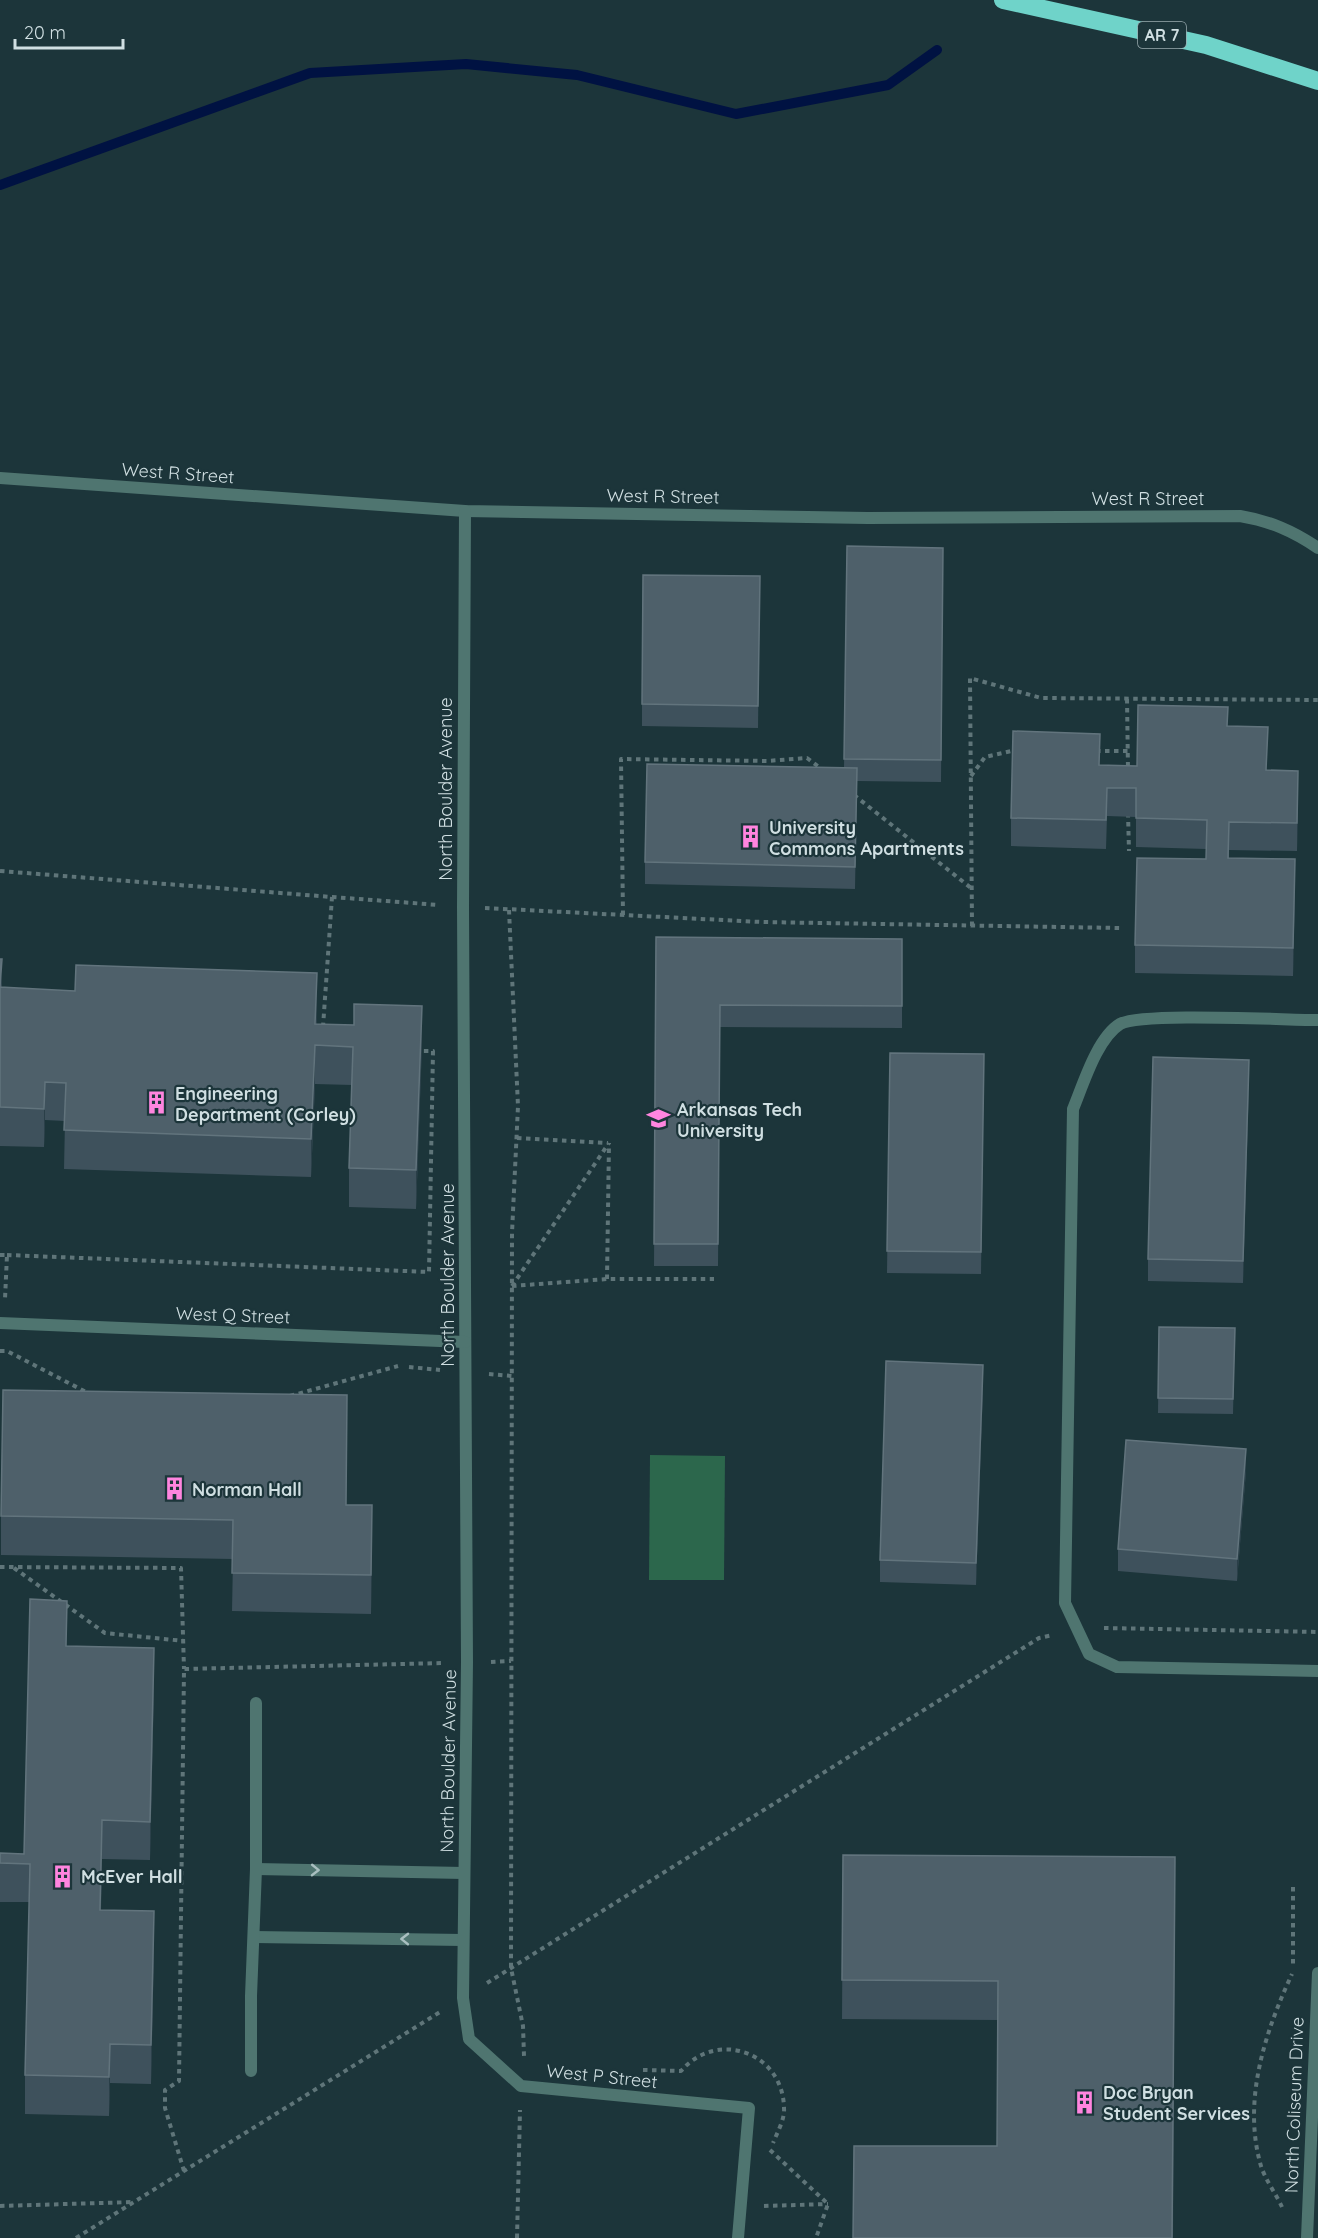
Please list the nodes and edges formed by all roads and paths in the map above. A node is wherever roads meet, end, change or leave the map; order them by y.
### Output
1 (1003, 0) edge
2 (1318, 81) edge
3 (0, 478) edge
4 (465, 511) junction
5 (1318, 548) edge
6 (1127, 699) junction
7 (1318, 700) edge
8 (1023, 750) edge
9 (1093, 751) edge
10 (1128, 751) junction
11 (825, 772) edge
12 (1128, 773) edge
13 (971, 777) junction
14 (853, 794) edge
15 (1128, 807) edge
16 (1129, 851) dead end
17 (0, 871) edge
18 (971, 888) junction
19 (332, 897) junction
20 (463, 907) junction
21 (508, 910) junction
22 (623, 915) junction
23 (972, 926) junction
24 (1120, 928) dead end
25 (1318, 1020) edge
26 (322, 1038) edge
27 (410, 1051) edge
28 (517, 1138) junction
29 (609, 1143) junction
30 (0, 1255) edge
31 (7, 1256) junction
32 (607, 1279) junction
33 (714, 1279) dead end
34 (512, 1286) junction
35 (0, 1306) edge
36 (0, 1323) edge
37 (465, 1342) junction
38 (0, 1351) edge
39 (465, 1372) junction
40 (512, 1376) junction
41 (95, 1396) edge
42 (284, 1397) edge
43 (0, 1567) edge
44 (13, 1567) junction
45 (1077, 1628) junction
46 (1318, 1632) edge
47 (184, 1641) junction
48 (183, 1669) dead end
49 (1318, 1671) edge
50 (256, 1703) dead end
51 (256, 1869) junction
52 (464, 1873) junction
53 (1293, 1887) dead end
54 (254, 1937) junction
55 (464, 1940) junction
56 (511, 1968) junction
57 (1318, 1973) edge
58 (1318, 1989) edge
59 (463, 1998) junction
60 (469, 2039) joint
61 (636, 2070) dead end
62 (251, 2071) dead end
63 (521, 2086) junction
64 (770, 2150) junction
65 (767, 2157) dead end
66 (763, 2195) dead end
67 (135, 2202) junction
68 (828, 2204) junction
69 (0, 2206) edge
70 (763, 2206) junction
71 (1285, 2213) dead end
72 (763, 2216) dead end
73 (1307, 2237) edge
74 (76, 2238) edge
75 (517, 2238) edge
76 (738, 2238) edge
77 (816, 2238) edge

1 - 2 highway, AR 7
3 - 4 street, West R Street
4 - 5 street, West R Street
4 - 20 street, North Boulder Avenue
6 - 7 path
6 - 10 path
6 - 13 path
8 - 13 path
9 - 10 path
10 - 12 path
11 - 22 path
13 - 18 path
14 - 18 path
15 - 16 path
17 - 19 path
18 - 23 path
19 - 20 path
19 - 26 path
20 - 21 path
20 - 37 street, North Boulder Avenue
21 - 22 path
21 - 28 path
22 - 23 path
23 - 24 path
25 - 45 street
27 - 31 path
28 - 29 path
28 - 34 path
29 - 32 path
29 - 34 path
30 - 31 path
31 - 35 path
32 - 33 path
32 - 34 path
34 - 40 path
36 - 37 street, West Q Street
37 - 39 street, North Boulder Avenue
38 - 41 path
39 - 40 path
39 - 42 path
39 - 52 street, North Boulder Avenue
40 - 56 path
43 - 44 path
44 - 47 path
44 - 47 path
45 - 46 path
45 - 49 street
45 - 56 path
47 - 48 path
50 - 51 street
51 -> 52 street
51 - 54 street
52 - 55 street, North Boulder Avenue
53 - 71 path
55 -> 54 street
54 - 62 street
55 - 59 street, North Boulder Avenue
56 - 59 path
56 - 63 path
57 - 58 street, North Coliseum Drive
58 - 73 street, North Coliseum Drive
59 - 60 street, North Boulder Avenue
59 - 67 path
60 - 63 street, West P Street
61 - 64 path
63 - 75 path
63 - 76 street, West P Street
64 - 65 path
64 - 68 path
66 - 70 path
67 - 69 path
67 - 74 path
68 - 70 path
68 - 77 path
70 - 72 path

